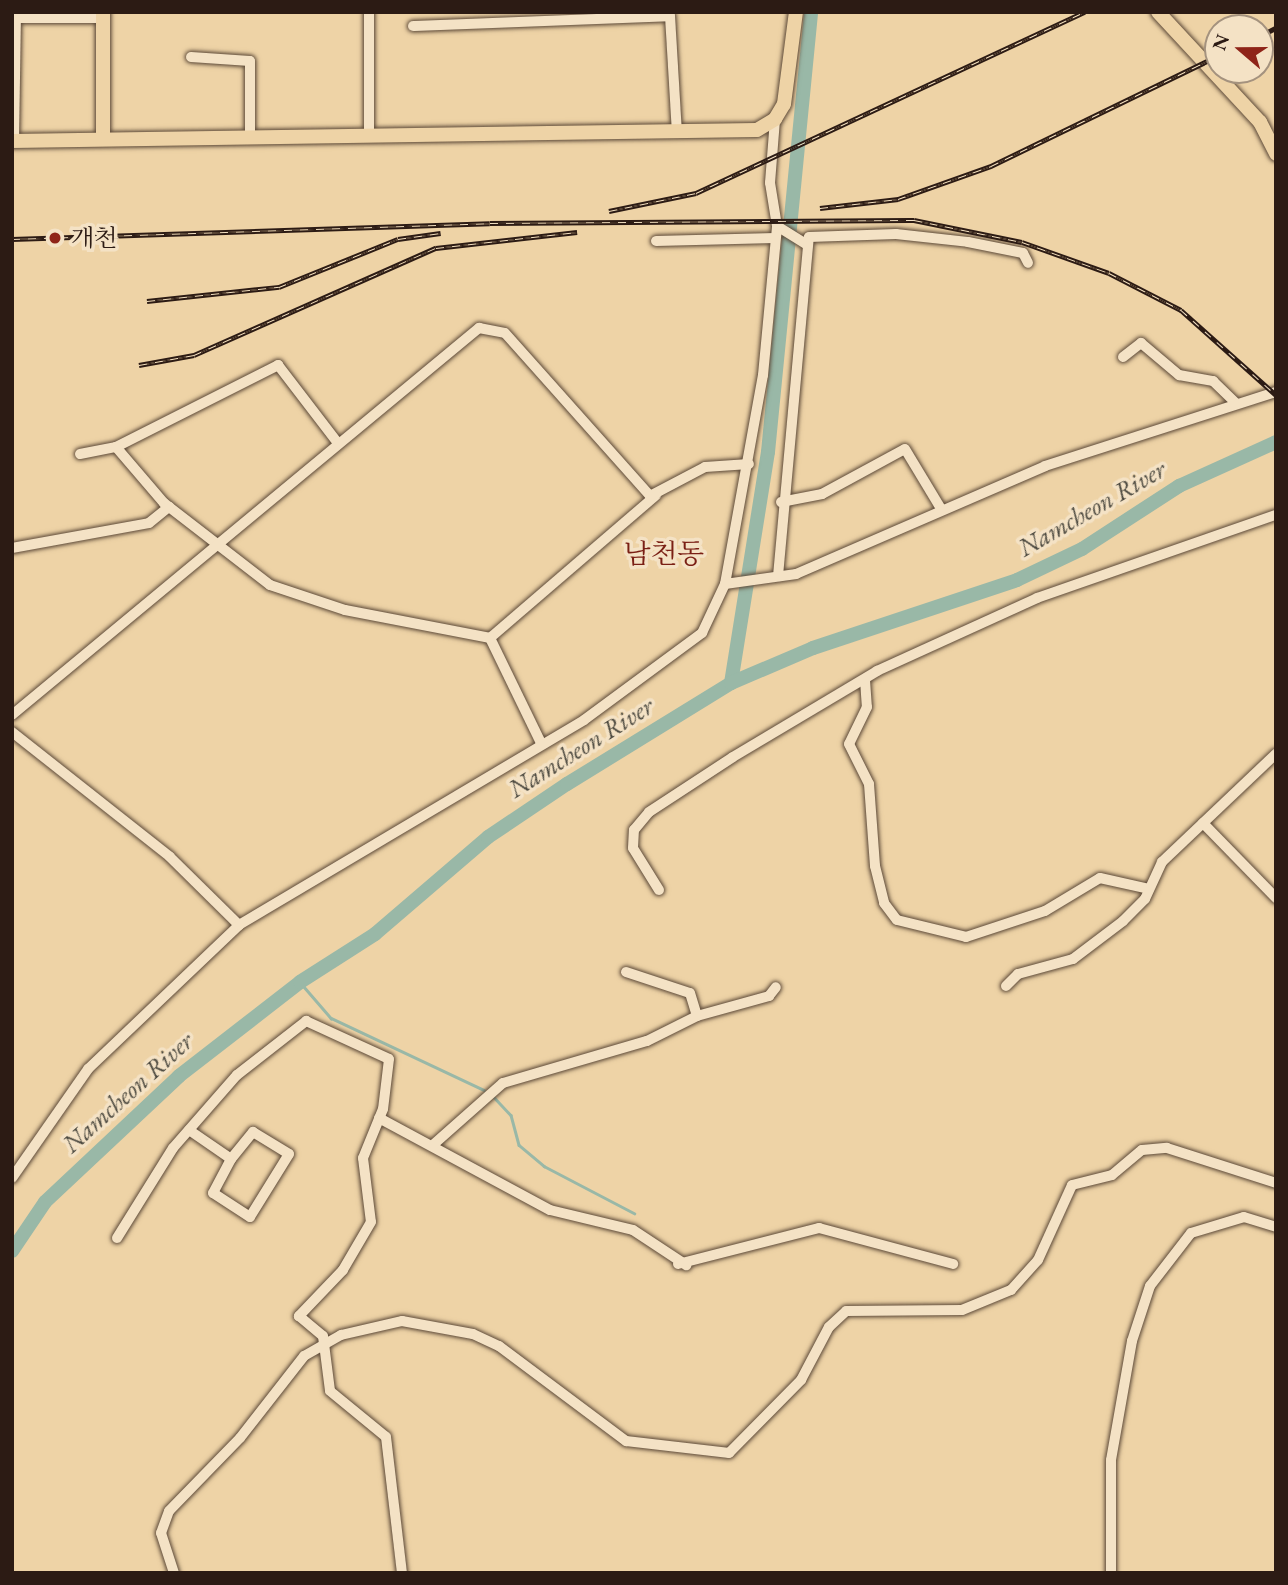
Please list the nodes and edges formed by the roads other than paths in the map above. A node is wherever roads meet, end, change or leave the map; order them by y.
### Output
1 (369, 12) edge
2 (796, 12) edge
3 (1158, 12) edge
4 (103, 15) edge
5 (413, 26) dead end
6 (191, 57) dead end
7 (775, 119) junction
8 (677, 133) junction
9 (369, 135) junction
10 (103, 139) junction
11 (250, 139) junction
12 (13, 141) edge
13 (1276, 154) edge
14 (777, 226) junction
15 (775, 239) junction
16 (656, 241) dead end
17 (807, 245) junction
18 (1028, 263) dead end
19 (1123, 357) dead end
20 (1276, 392) edge
21 (1236, 403) junction
22 (337, 442) junction
23 (116, 447) junction
24 (80, 454) dead end
25 (749, 464) junction
26 (656, 495) junction
27 (781, 502) junction
28 (169, 507) junction
29 (940, 507) junction
30 (1276, 515) edge
31 (215, 545) junction
32 (12, 548) edge
33 (778, 576) junction
34 (730, 584) junction
35 (490, 638) junction
36 (865, 680) junction
37 (12, 715) edge
38 (12, 732) edge
39 (541, 743) junction
40 (1276, 754) edge
41 (1203, 823) junction
42 (1149, 889) junction
43 (659, 890) dead end
44 (1276, 898) edge
45 (239, 925) junction
46 (626, 972) dead end
47 (776, 986) dead end
48 (1006, 986) dead end
49 (697, 1016) junction
50 (379, 1118) junction
51 (189, 1130) junction
52 (434, 1144) junction
53 (231, 1159) junction
54 (12, 1178) edge
55 (1276, 1184) edge
56 (1276, 1227) edge
57 (117, 1238) dead end
58 (953, 1264) dead end
59 (324, 1342) junction
60 (174, 1573) edge
61 (402, 1573) edge
62 (1111, 1573) edge

1 - 9 street
2 - 7 main road
3 - 13 main road
4 - 10 main road
4 - 12 street
5 - 8 street
6 - 11 street
7 - 8 main road
7 - 14 street
8 - 9 main road
9 - 11 main road
10 - 11 main road
10 - 12 main road
14 - 15 street
14 - 17 street
15 - 16 street
15 - 25 street
17 - 18 street
17 - 27 street
19 - 21 street
20 - 21 street
21 - 29 street
22 - 23 street
22 - 26 street
22 - 31 street
23 - 24 street
23 - 28 street
25 - 26 street
25 - 34 street
26 - 35 street
27 - 29 street
27 - 33 street
28 - 31 street
28 - 32 street
29 - 33 street
30 - 36 street
31 - 35 street
31 - 37 street
33 - 34 street
34 - 39 street
35 - 39 street
36 - 42 street
36 - 43 street
38 - 45 street
39 - 45 street
40 - 41 street
41 - 42 street
41 - 44 street
42 - 48 street
45 - 54 street
46 - 49 street
47 - 49 street
49 - 52 street
50 - 51 street
50 - 52 street
50 - 59 street
51 - 53 street
51 - 57 street
52 - 58 street
53 - 53 street
55 - 59 street
56 - 62 street
59 - 60 street
59 - 61 street

